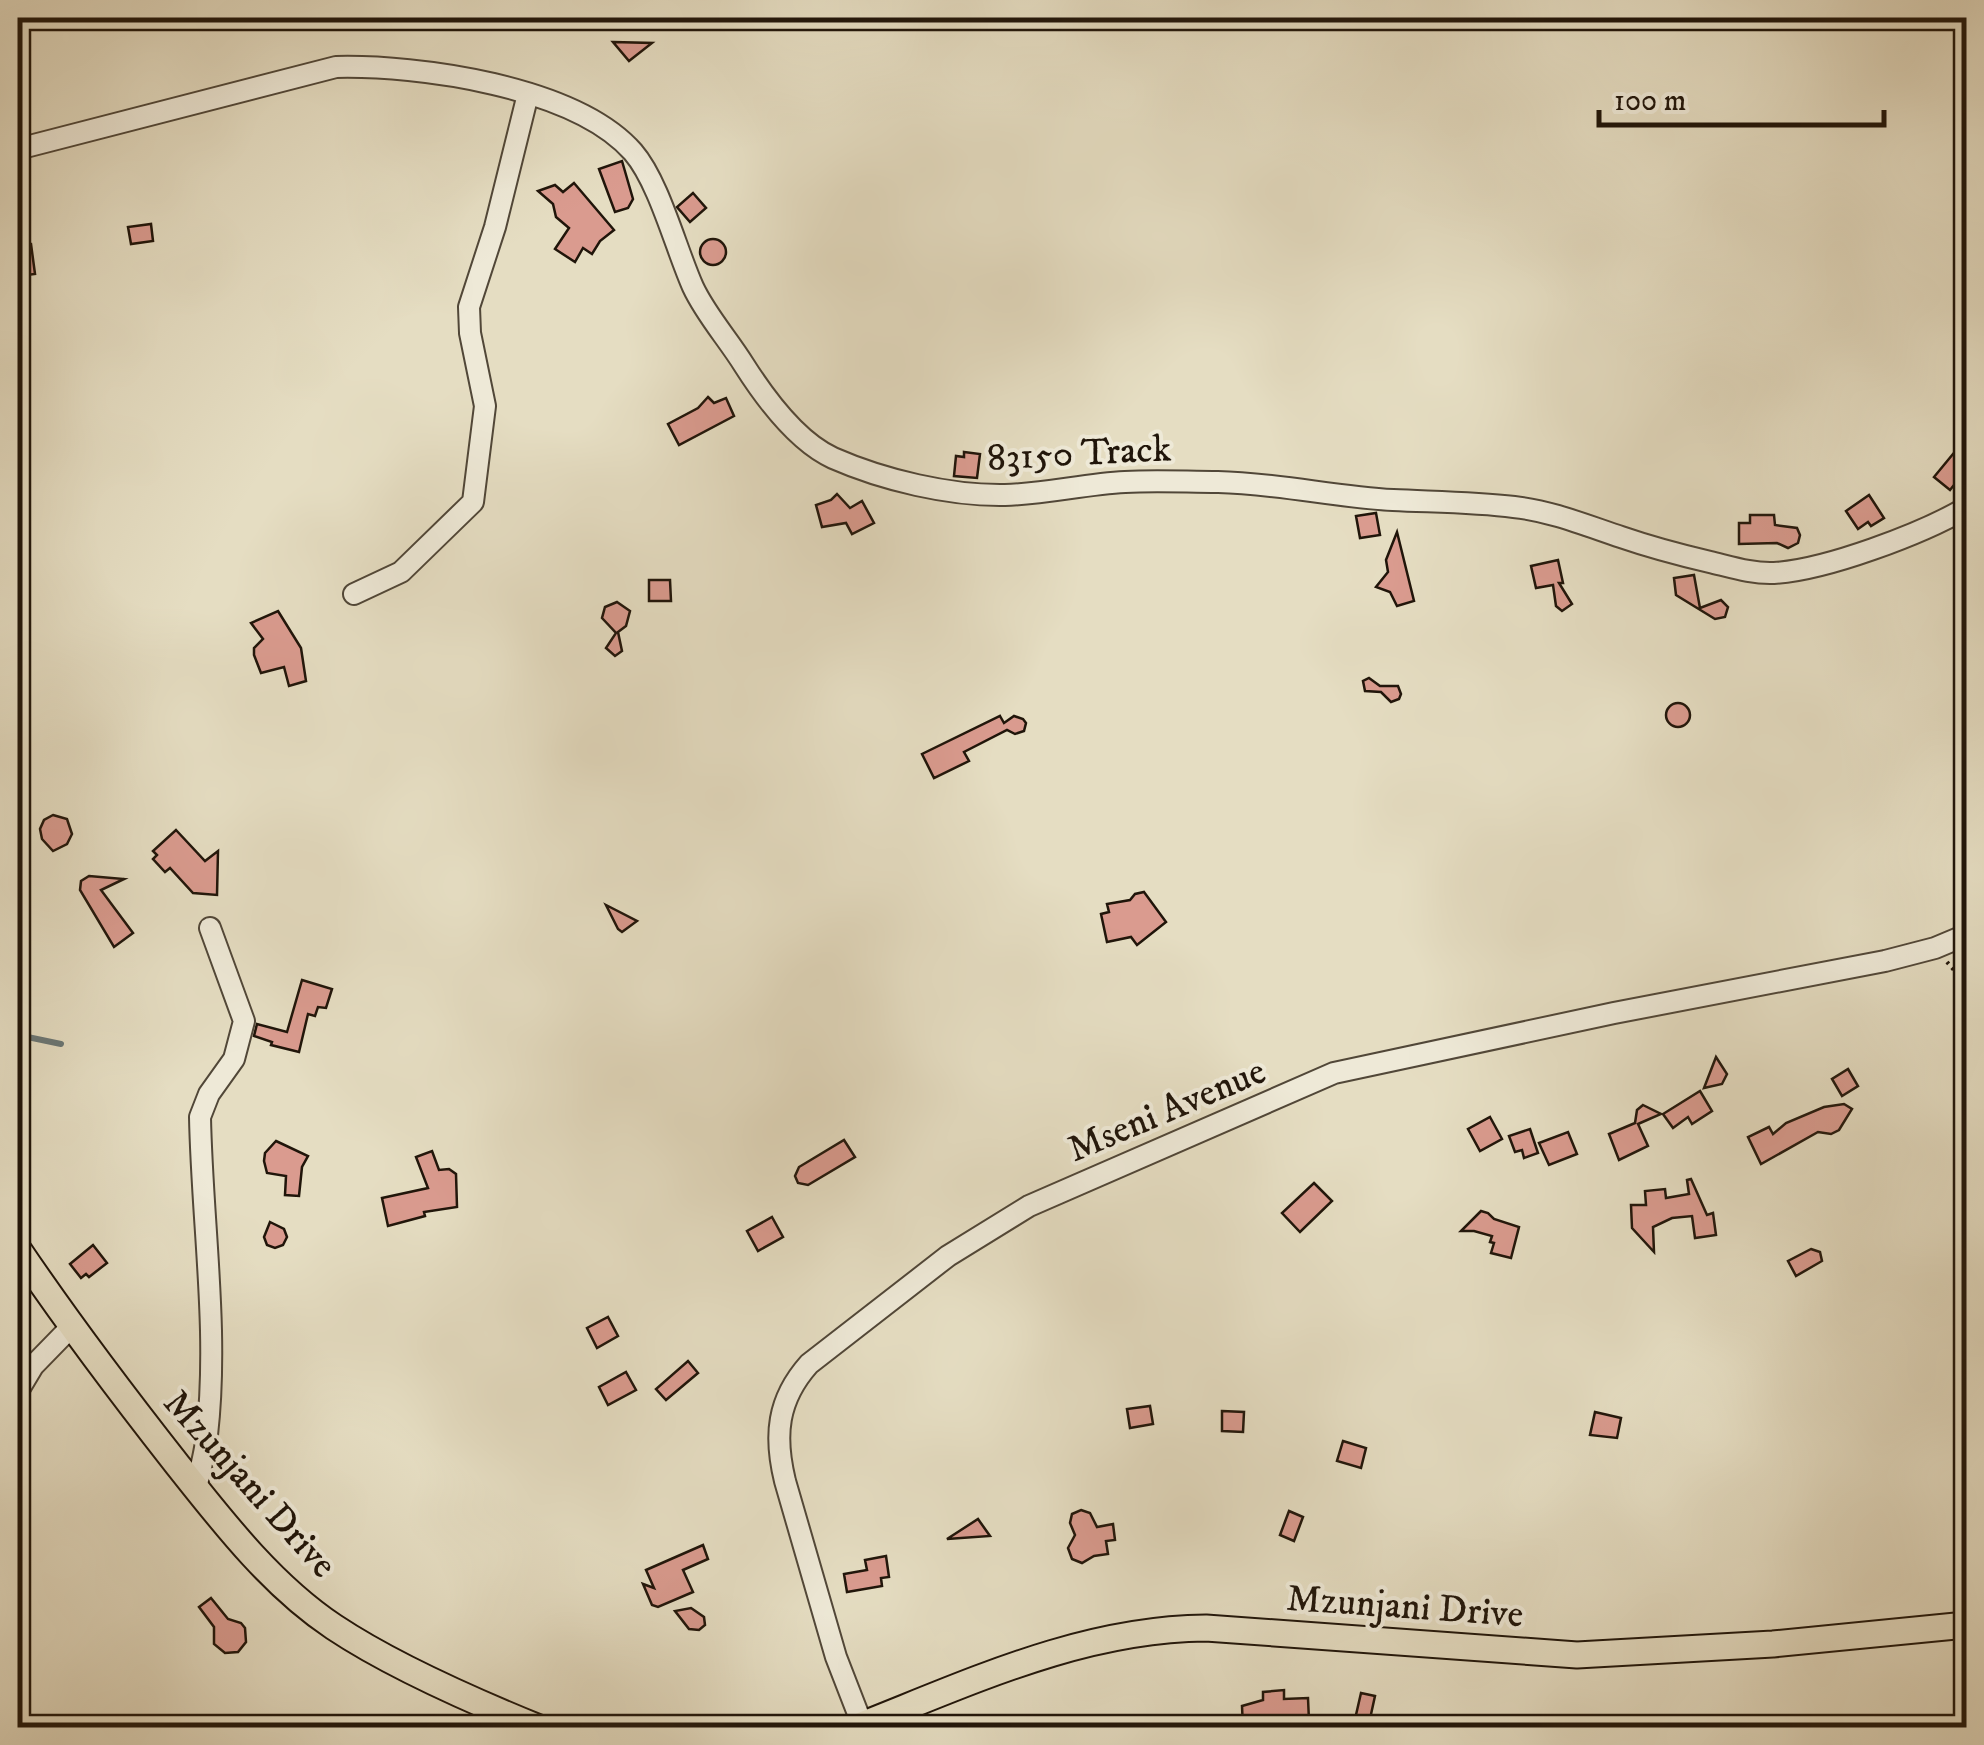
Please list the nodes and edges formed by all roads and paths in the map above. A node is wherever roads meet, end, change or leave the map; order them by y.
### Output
1 (528, 94) junction
2 (18, 148) edge
3 (1966, 508) edge
4 (354, 594) dead end
5 (210, 928) dead end
6 (1966, 935) edge
7 (1936, 948) junction
8 (1966, 984) edge
9 (18, 1249) edge
10 (71, 1327) junction
11 (18, 1391) edge
12 (196, 1488) junction
13 (1966, 1625) edge
14 (858, 1726) edge
15 (539, 1728) edge

1 - 2 street, 83150 Track
1 - 3 street, 83150 Track
1 - 4 street
5 - 12 street
6 - 7 street, Mseni Avenue
7 - 8 path
7 - 14 street, Mseni Avenue
9 - 10 main road, Mzunjani Drive
10 - 11 street
10 - 12 main road, Mzunjani Drive
12 - 15 main road, Mzunjani Drive
13 - 14 main road, Mzunjani Drive

